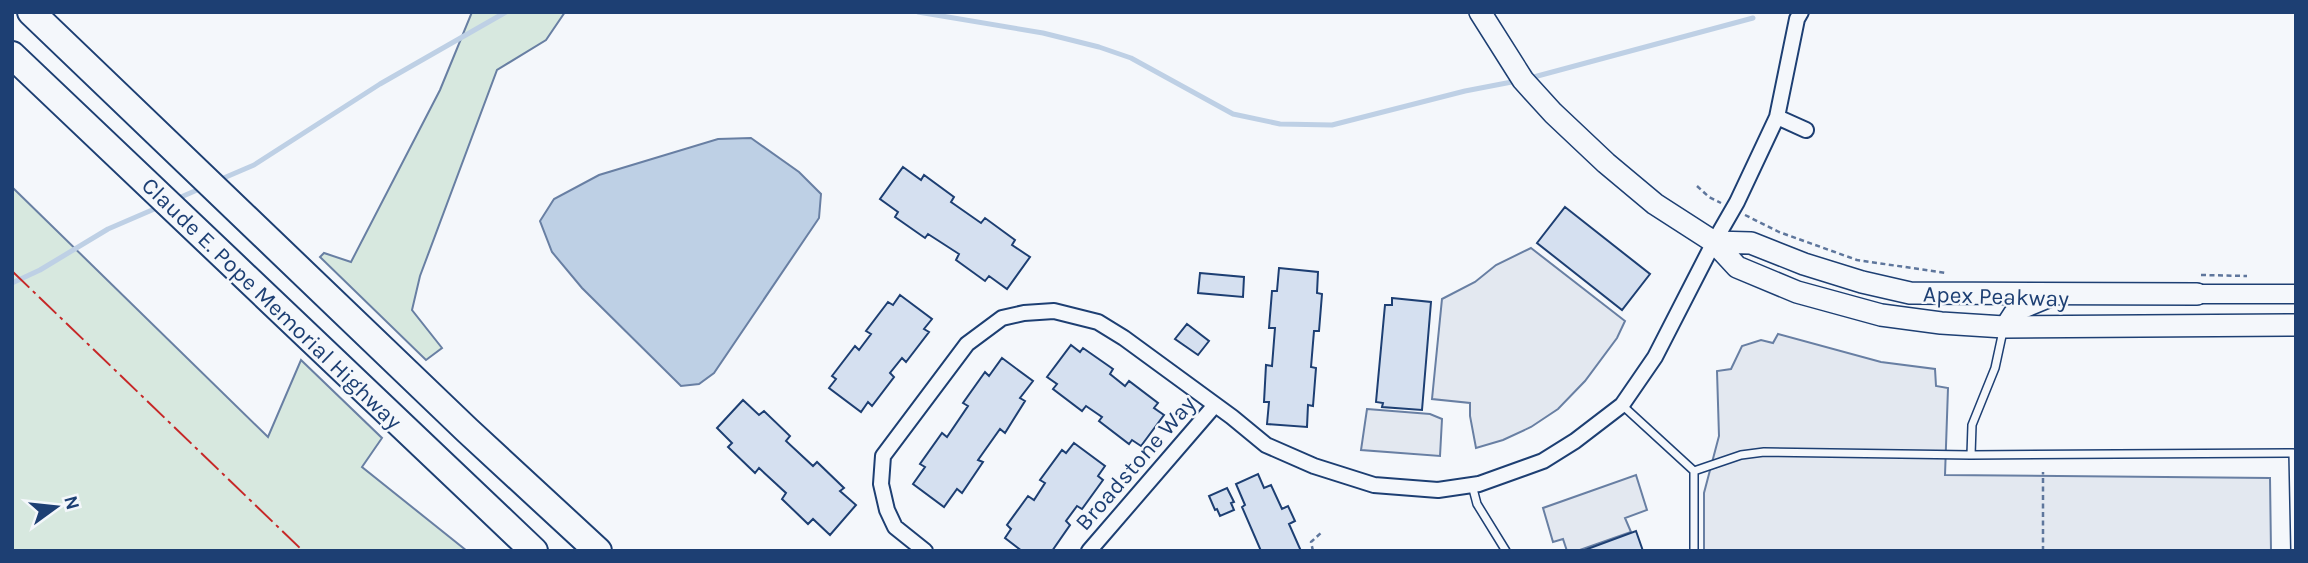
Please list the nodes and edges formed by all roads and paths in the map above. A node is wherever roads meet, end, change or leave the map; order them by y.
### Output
1 (31, 12) edge
2 (1480, 12) edge
3 (1801, 12) edge
4 (12, 55) edge
5 (1777, 117) junction
6 (1806, 131) dead end
7 (1697, 186) dead end
8 (1709, 197) dead end
9 (1757, 220) dead end
10 (1714, 242) junction
11 (1956, 274) dead end
12 (2256, 276) dead end
13 (2200, 285) junction
14 (2057, 294) junction
15 (2296, 294) edge
16 (2296, 325) edge
17 (2004, 327) junction
18 (1215, 405) junction
19 (1622, 405) junction
20 (1971, 455) junction
21 (1694, 471) junction
22 (2043, 472) dead end
23 (1472, 485) junction
24 (1322, 532) dead end
25 (534, 551) edge
26 (598, 551) edge
27 (925, 551) edge
28 (1089, 551) edge
29 (1313, 551) edge
30 (1506, 551) edge
31 (1694, 551) edge
32 (2043, 551) edge
33 (2295, 551) edge

1 - 26 highway
2 - 10 main road, Apex Peakway
3 - 5 street, Broadstone Way
4 - 25 highway, Claude E. Pope Memorial Highway
5 - 6 street
5 - 10 street, Broadstone Way
7 - 8 path
9 - 11 path
10 - 14 main road, Apex Peakway
10 - 17 main road, Apex Peakway
10 - 19 street, Broadstone Way
12 - 13 path
13 - 14 main road, Apex Peakway
13 - 15 street, Apex Peakway
14 - 17 street
16 - 17 main road, Apex Peakway
17 - 20 lane
18 - 23 street, Broadstone Way
18 - 27 street, Broadstone Way
18 - 28 street, Broadstone Way
19 - 21 lane
19 - 23 street, Broadstone Way
20 - 21 lane
20 - 33 lane
21 - 31 lane
22 - 32 path
23 - 30 lane
24 - 29 path

